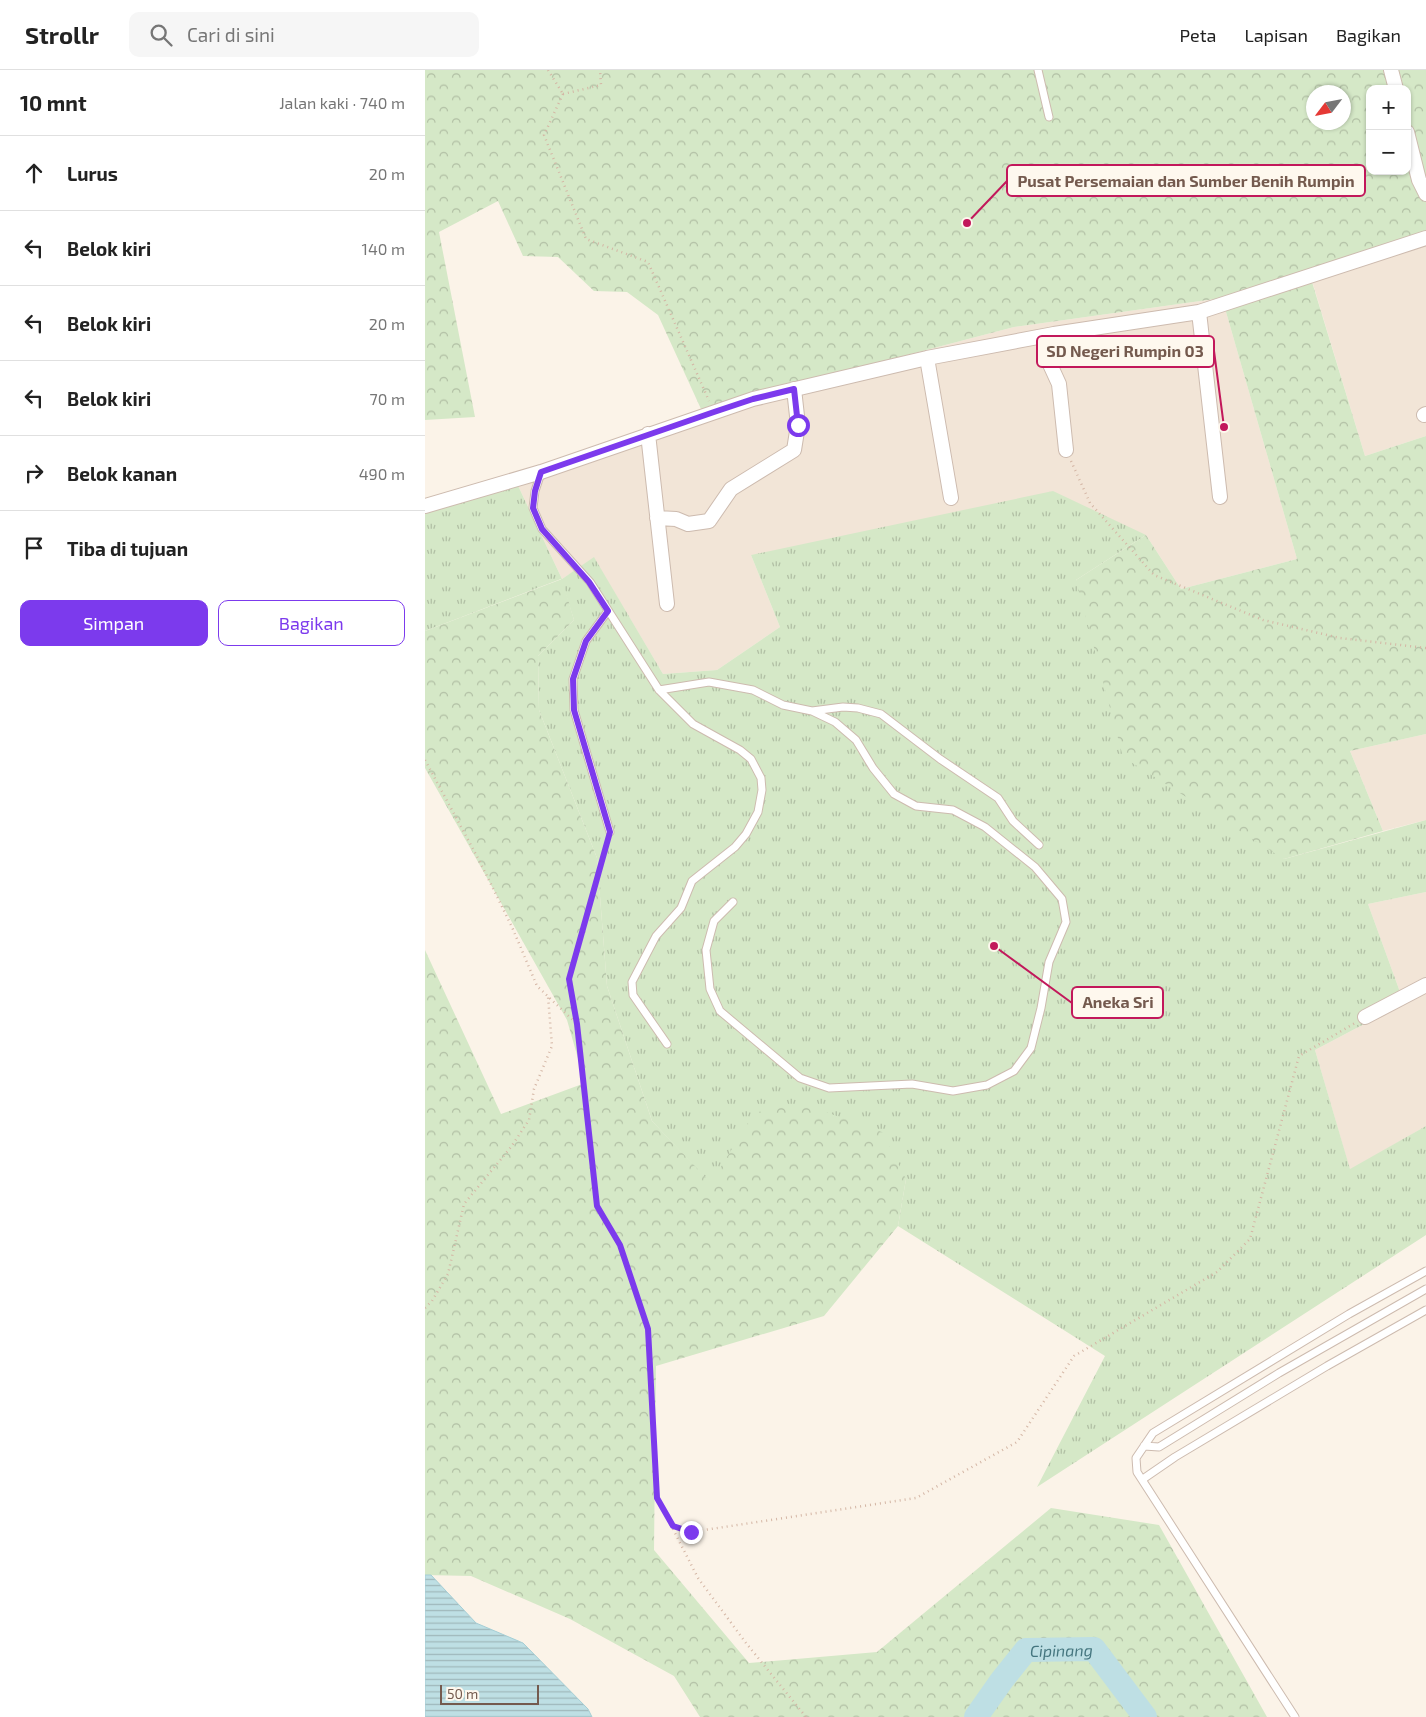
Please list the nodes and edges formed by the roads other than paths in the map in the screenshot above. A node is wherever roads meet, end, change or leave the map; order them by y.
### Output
1 (1038, 70) edge
2 (1391, 70) edge
3 (1395, 85) edge
4 (1049, 117) dead end
5 (1411, 148) edge
6 (1426, 194) edge
7 (1426, 238) edge
8 (1199, 312) junction
9 (1054, 334) junction
10 (927, 358) junction
11 (794, 389) junction
12 (648, 434) junction
13 (1065, 450) road end
14 (541, 472) junction
15 (1220, 497) dead end
16 (951, 498) dead end
17 (425, 506) edge
18 (657, 518) junction
19 (667, 604) dead end
20 (608, 611) junction
21 (659, 690) junction
22 (812, 710) junction
23 (610, 832) road end
24 (1039, 845) dead end
25 (733, 902) dead end
26 (1426, 985) edge
27 (1365, 1017) road end
28 (667, 1044) dead end
29 (1426, 1271) edge
30 (1426, 1289) edge
31 (1426, 1310) edge
32 (1144, 1446) junction
33 (1143, 1479) junction
34 (1295, 1717) edge

1 - 4 lane
2 - 3 street
5 - 6 street
7 - 8 street
8 - 9 street
8 - 15 street
9 - 10 street
9 - 13 street
10 - 11 street
10 - 16 street
11 - 12 street
11 - 18 street
12 - 14 street
12 - 18 street
14 - 17 street
14 - 20 lane
18 - 19 street
20 - 21 lane
20 - 23 lane
21 - 22 lane
21 - 28 lane
22 - 24 lane
22 - 25 lane
26 - 27 street
29 - 32 lane
30 - 32 lane
31 - 33 lane
32 - 33 lane
33 - 34 lane

